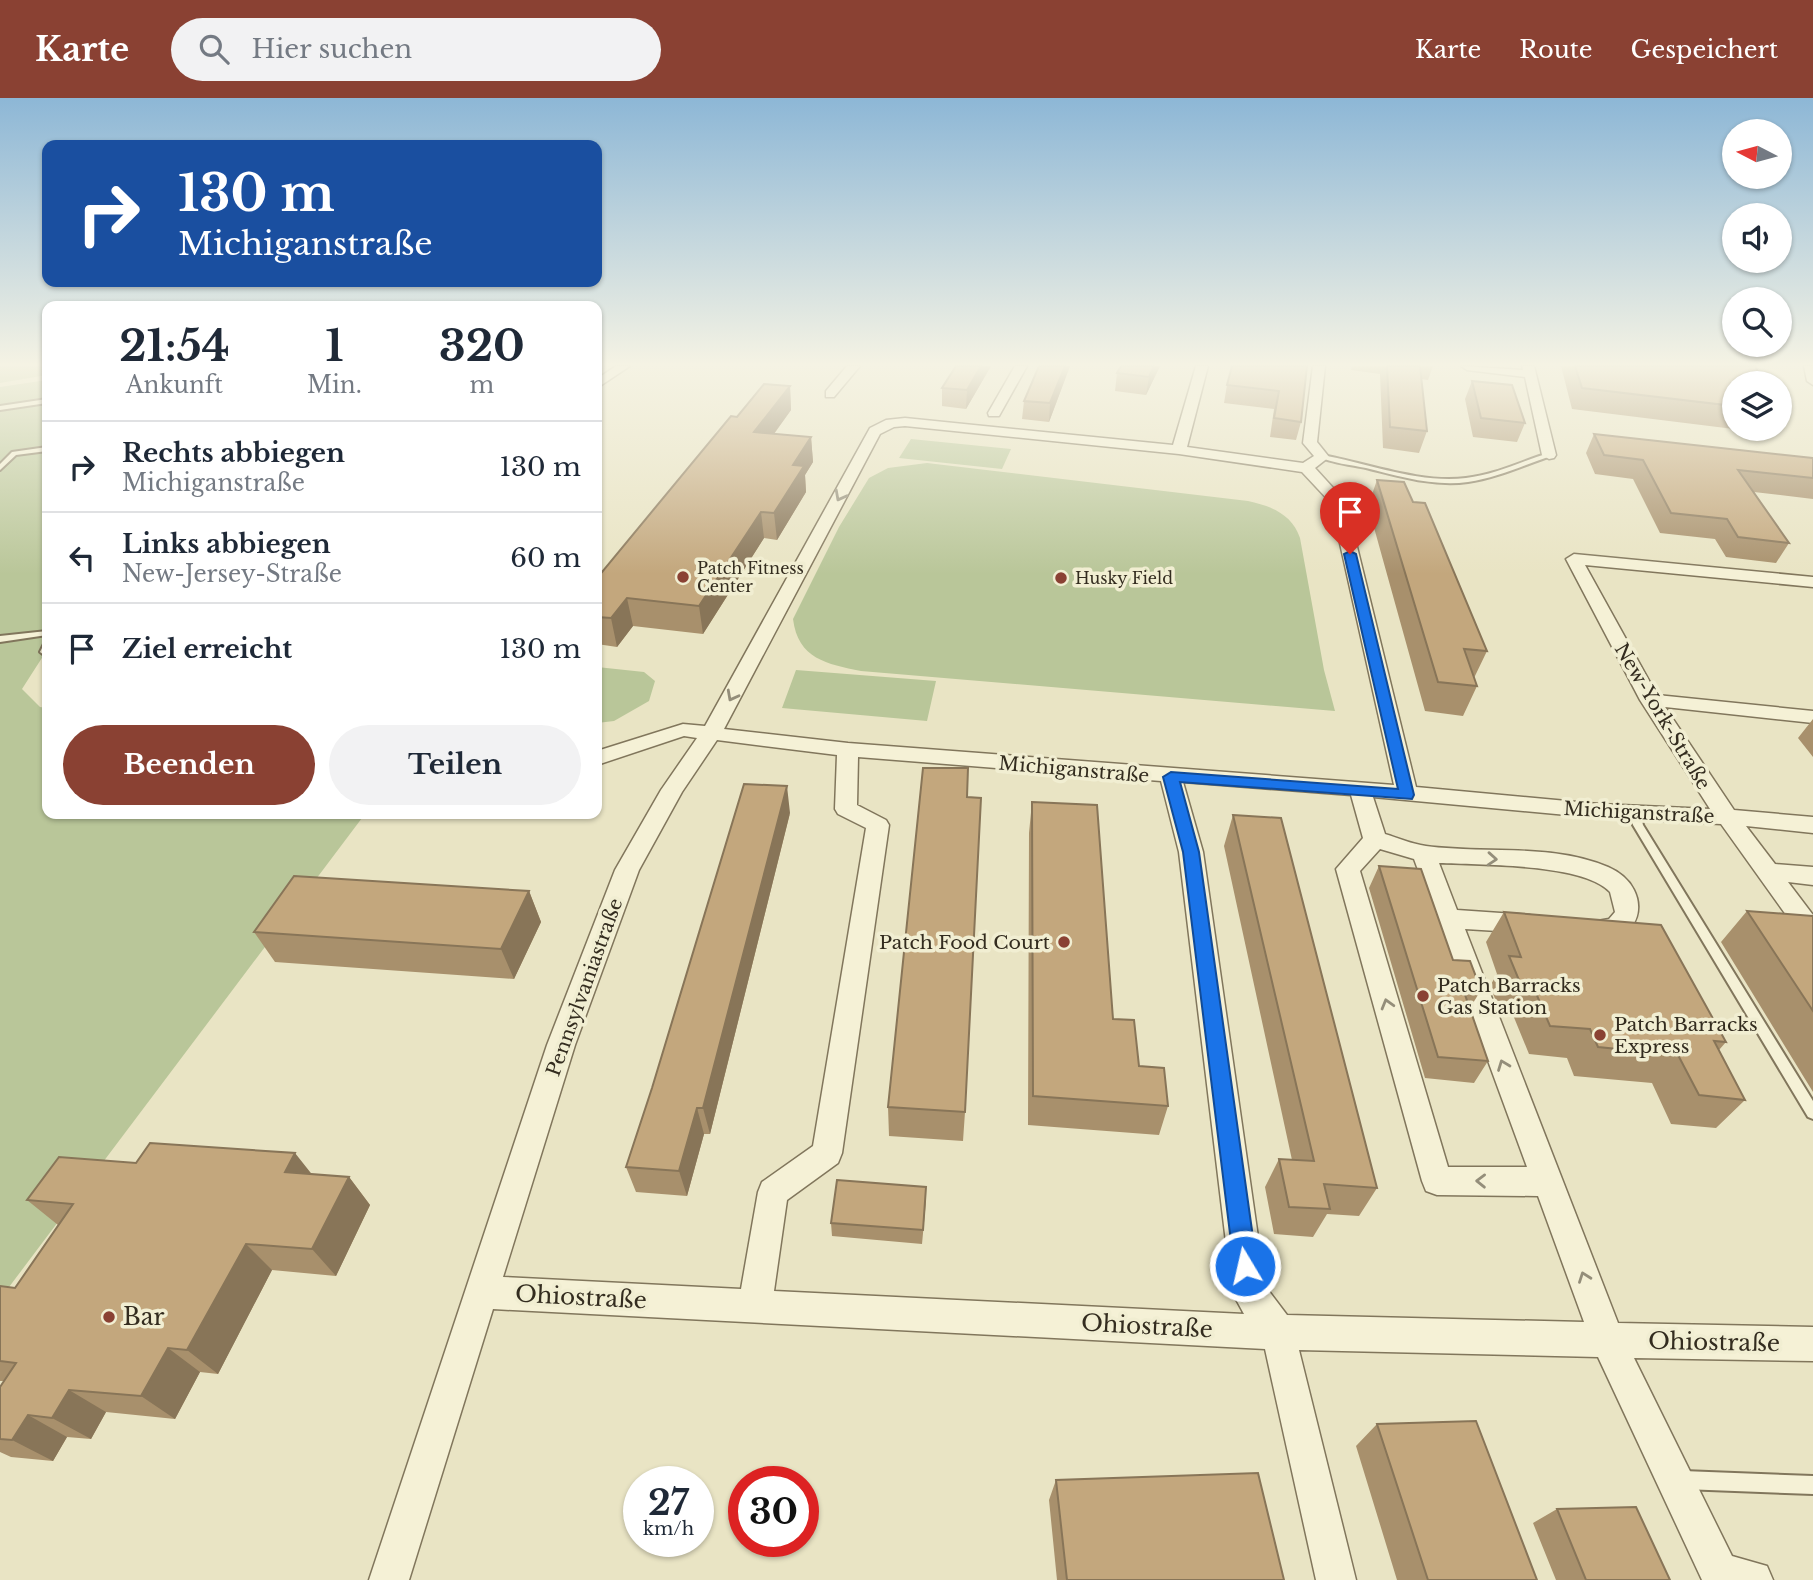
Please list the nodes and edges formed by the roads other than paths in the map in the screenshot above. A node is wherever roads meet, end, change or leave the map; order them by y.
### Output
1 (873, 435) edge
2 (1034, 435) edge
3 (1183, 435) edge
4 (1311, 435) edge
5 (1544, 435) edge
6 (42, 450) edge
7 (1179, 450) junction
8 (1549, 455) joint
9 (1322, 457) junction
10 (0, 468) edge
11 (1306, 468) junction
12 (1813, 582) edge
13 (42, 634) edge
14 (0, 639) edge
15 (1650, 700) junction
16 (1813, 717) edge
17 (712, 732) junction
18 (848, 750) junction
19 (602, 756) edge
20 (1171, 777) junction
21 (1360, 789) junction
22 (1407, 795) junction
23 (1636, 813) junction
24 (1727, 817) junction
25 (1813, 825) edge
26 (1375, 839) junction
27 (1424, 854) junction
28 (1769, 872) junction
29 (1813, 876) edge
30 (1447, 918) junction
31 (1813, 933) edge
32 (1813, 1113) edge
33 (1549, 1182) junction
34 (482, 1292) junction
35 (755, 1305) junction
36 (1278, 1332) junction
37 (1608, 1341) junction
38 (1813, 1344) edge
39 (1675, 1480) junction
40 (1813, 1485) edge
41 (1732, 1578) edge
42 (389, 1580) edge
43 (1336, 1580) edge

1 -> 17 street, Pennsylvaniastraße
7 -> 2 street, Pennsylvaniastraße
3 - 7 street
4 - 9 street
5 - 8 street
6 - 10 lane
7 - 11 street
8 - 9 lane
9 - 11 street
11 - 22 street
12 - 15 street, New-York-Straße
13 - 14 lane
15 - 16 street
15 - 24 street, New-York-Straße
17 - 18 street, Michiganstraße
17 - 19 street, Michiganstraße
17 - 34 street, Pennsylvaniastraße
18 - 20 street, Michiganstraße
18 - 35 street
20 - 21 street, Michiganstraße
20 - 36 street
21 - 22 street, Michiganstraße
21 - 26 street
22 - 23 street, Michiganstraße
23 - 24 street, Michiganstraße
23 - 32 lane
24 - 25 street, Michiganstraße
24 - 28 street, New-York-Straße
26 - 27 street
33 -> 26 street
27 - 30 street
27 -> 30 street
28 - 29 street
28 - 31 street, New-York-Straße
33 -> 30 street
37 -> 33 street
34 - 35 street, Ohiostraße
34 - 42 street, Pennsylvaniastraße
35 - 36 street, Ohiostraße
36 - 37 street, Ohiostraße
36 - 43 street
37 - 38 street, Ohiostraße
37 - 39 street
39 - 40 lane
39 - 41 street

